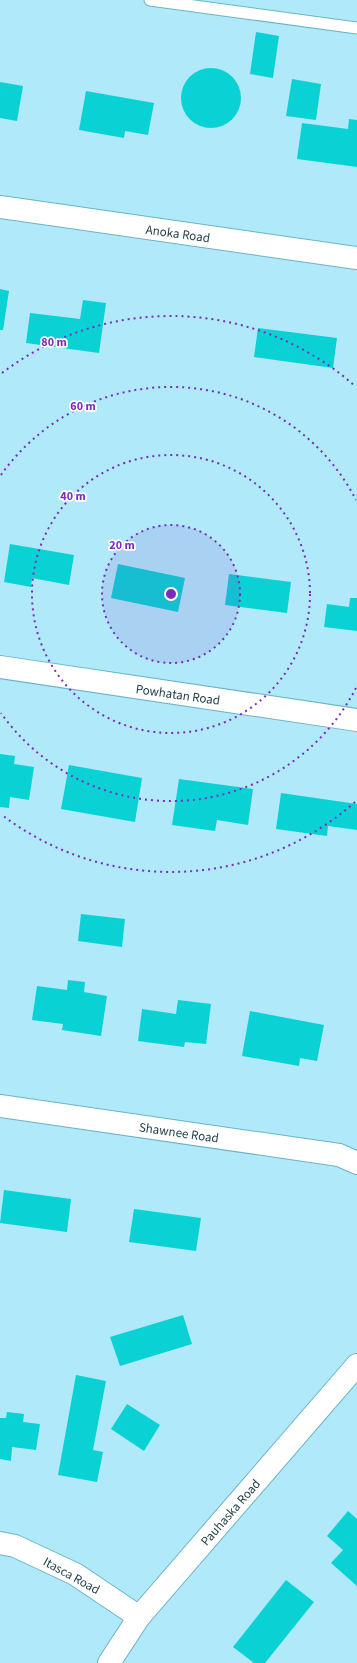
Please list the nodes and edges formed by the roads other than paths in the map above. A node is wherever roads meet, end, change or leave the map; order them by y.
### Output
1 (150, 0) edge
2 (357, 28) edge
3 (0, 207) edge
4 (357, 258) edge
5 (0, 667) edge
6 (357, 720) edge
7 (0, 1106) edge
8 (357, 1163) edge
9 (357, 1365) edge
10 (0, 1543) edge
11 (139, 1617) junction
12 (109, 1663) edge

1 - 2 lane
3 - 4 street, Anoka Road
5 - 6 street, Powhatan Road
7 - 8 street, Shawnee Road
9 - 11 street, Pauhaska Road
10 - 11 street, Itasca Road
11 - 12 street, Pauhaska Road

